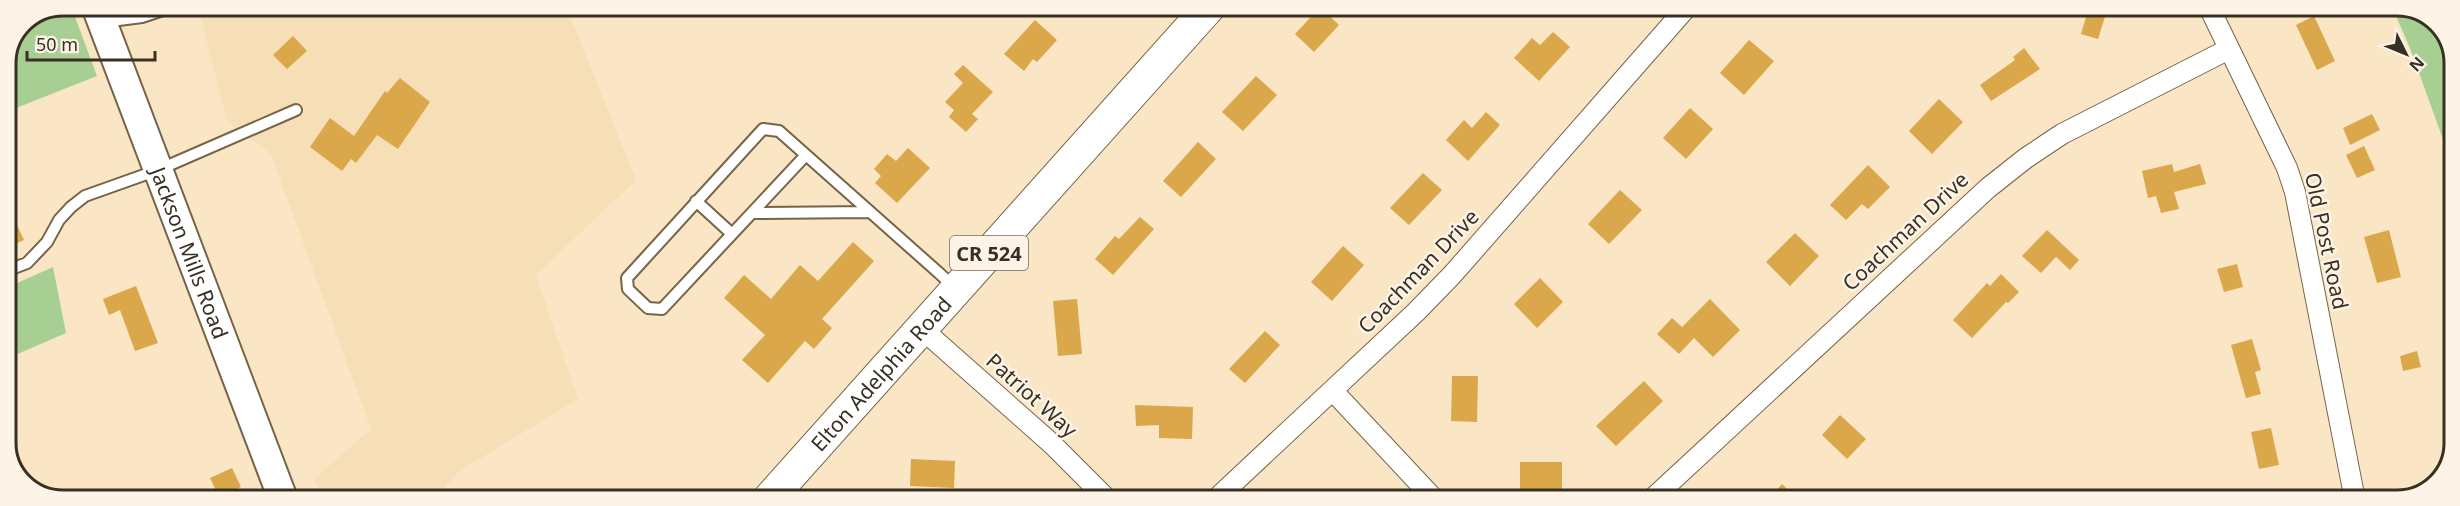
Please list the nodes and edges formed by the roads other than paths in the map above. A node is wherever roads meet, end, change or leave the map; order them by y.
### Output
1 (100, 16) edge
2 (128, 16) edge
3 (145, 16) edge
4 (1200, 16) edge
5 (1680, 16) edge
6 (2213, 16) edge
7 (2229, 49) junction
8 (296, 110) dead end
9 (806, 155) junction
10 (158, 170) junction
11 (696, 201) junction
12 (869, 212) junction
13 (752, 213) junction
14 (732, 234) junction
15 (17, 267) edge
16 (956, 289) junction
17 (922, 329) junction
18 (1333, 391) junction
19 (279, 489) edge
20 (778, 489) edge
21 (1097, 489) edge
22 (1228, 489) edge
23 (1425, 489) edge
24 (1663, 489) edge
25 (2353, 489) edge

1 - 10 main road, Jackson Mills Road
2 - 3 lane
4 - 16 main road, Elton Adelphia Road / CR 524
5 - 18 street, Coachman Drive
6 - 7 street, Old Post Road
7 - 24 street, Coachman Drive
7 - 25 street, Old Post Road
8 - 10 lane
9 - 11 lane
9 - 12 lane
9 - 13 lane
10 - 15 lane
10 - 19 main road, Jackson Mills Road
11 - 14 lane
11 - 14 lane
12 - 13 lane
12 - 16 lane
13 - 14 lane
16 - 17 main road, Elton Adelphia Road / CR 524
17 - 20 main road, Elton Adelphia Road / CR 524
17 - 21 street, Patriot Way
18 - 22 street, Coachman Drive
18 - 23 street

